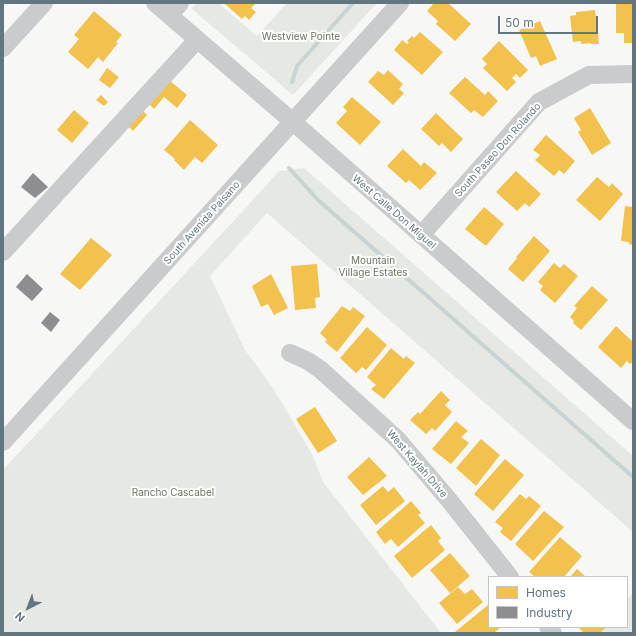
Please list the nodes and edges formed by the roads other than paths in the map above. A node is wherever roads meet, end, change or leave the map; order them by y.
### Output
1 (44, 3) edge
2 (155, 3) edge
3 (400, 3) edge
4 (175, 9) edge
5 (197, 40) junction
6 (3, 48) edge
7 (633, 74) edge
8 (293, 122) junction
9 (421, 235) junction
10 (3, 252) edge
11 (290, 353) dead end
12 (629, 410) edge
13 (3, 442) edge
14 (509, 576) edge

1 - 6 street
2 - 4 street, West Calle Don Miguel
3 - 8 street, South Avenida Paisano
4 - 5 street, West Calle Don Miguel
5 - 8 street, West Calle Don Miguel
5 - 10 street
7 - 9 street, South Paseo Don Rolando
8 - 9 street, West Calle Don Miguel
8 - 13 street, South Avenida Paisano
9 - 12 street, West Calle Don Miguel
11 - 14 street, West Kaylah Drive

